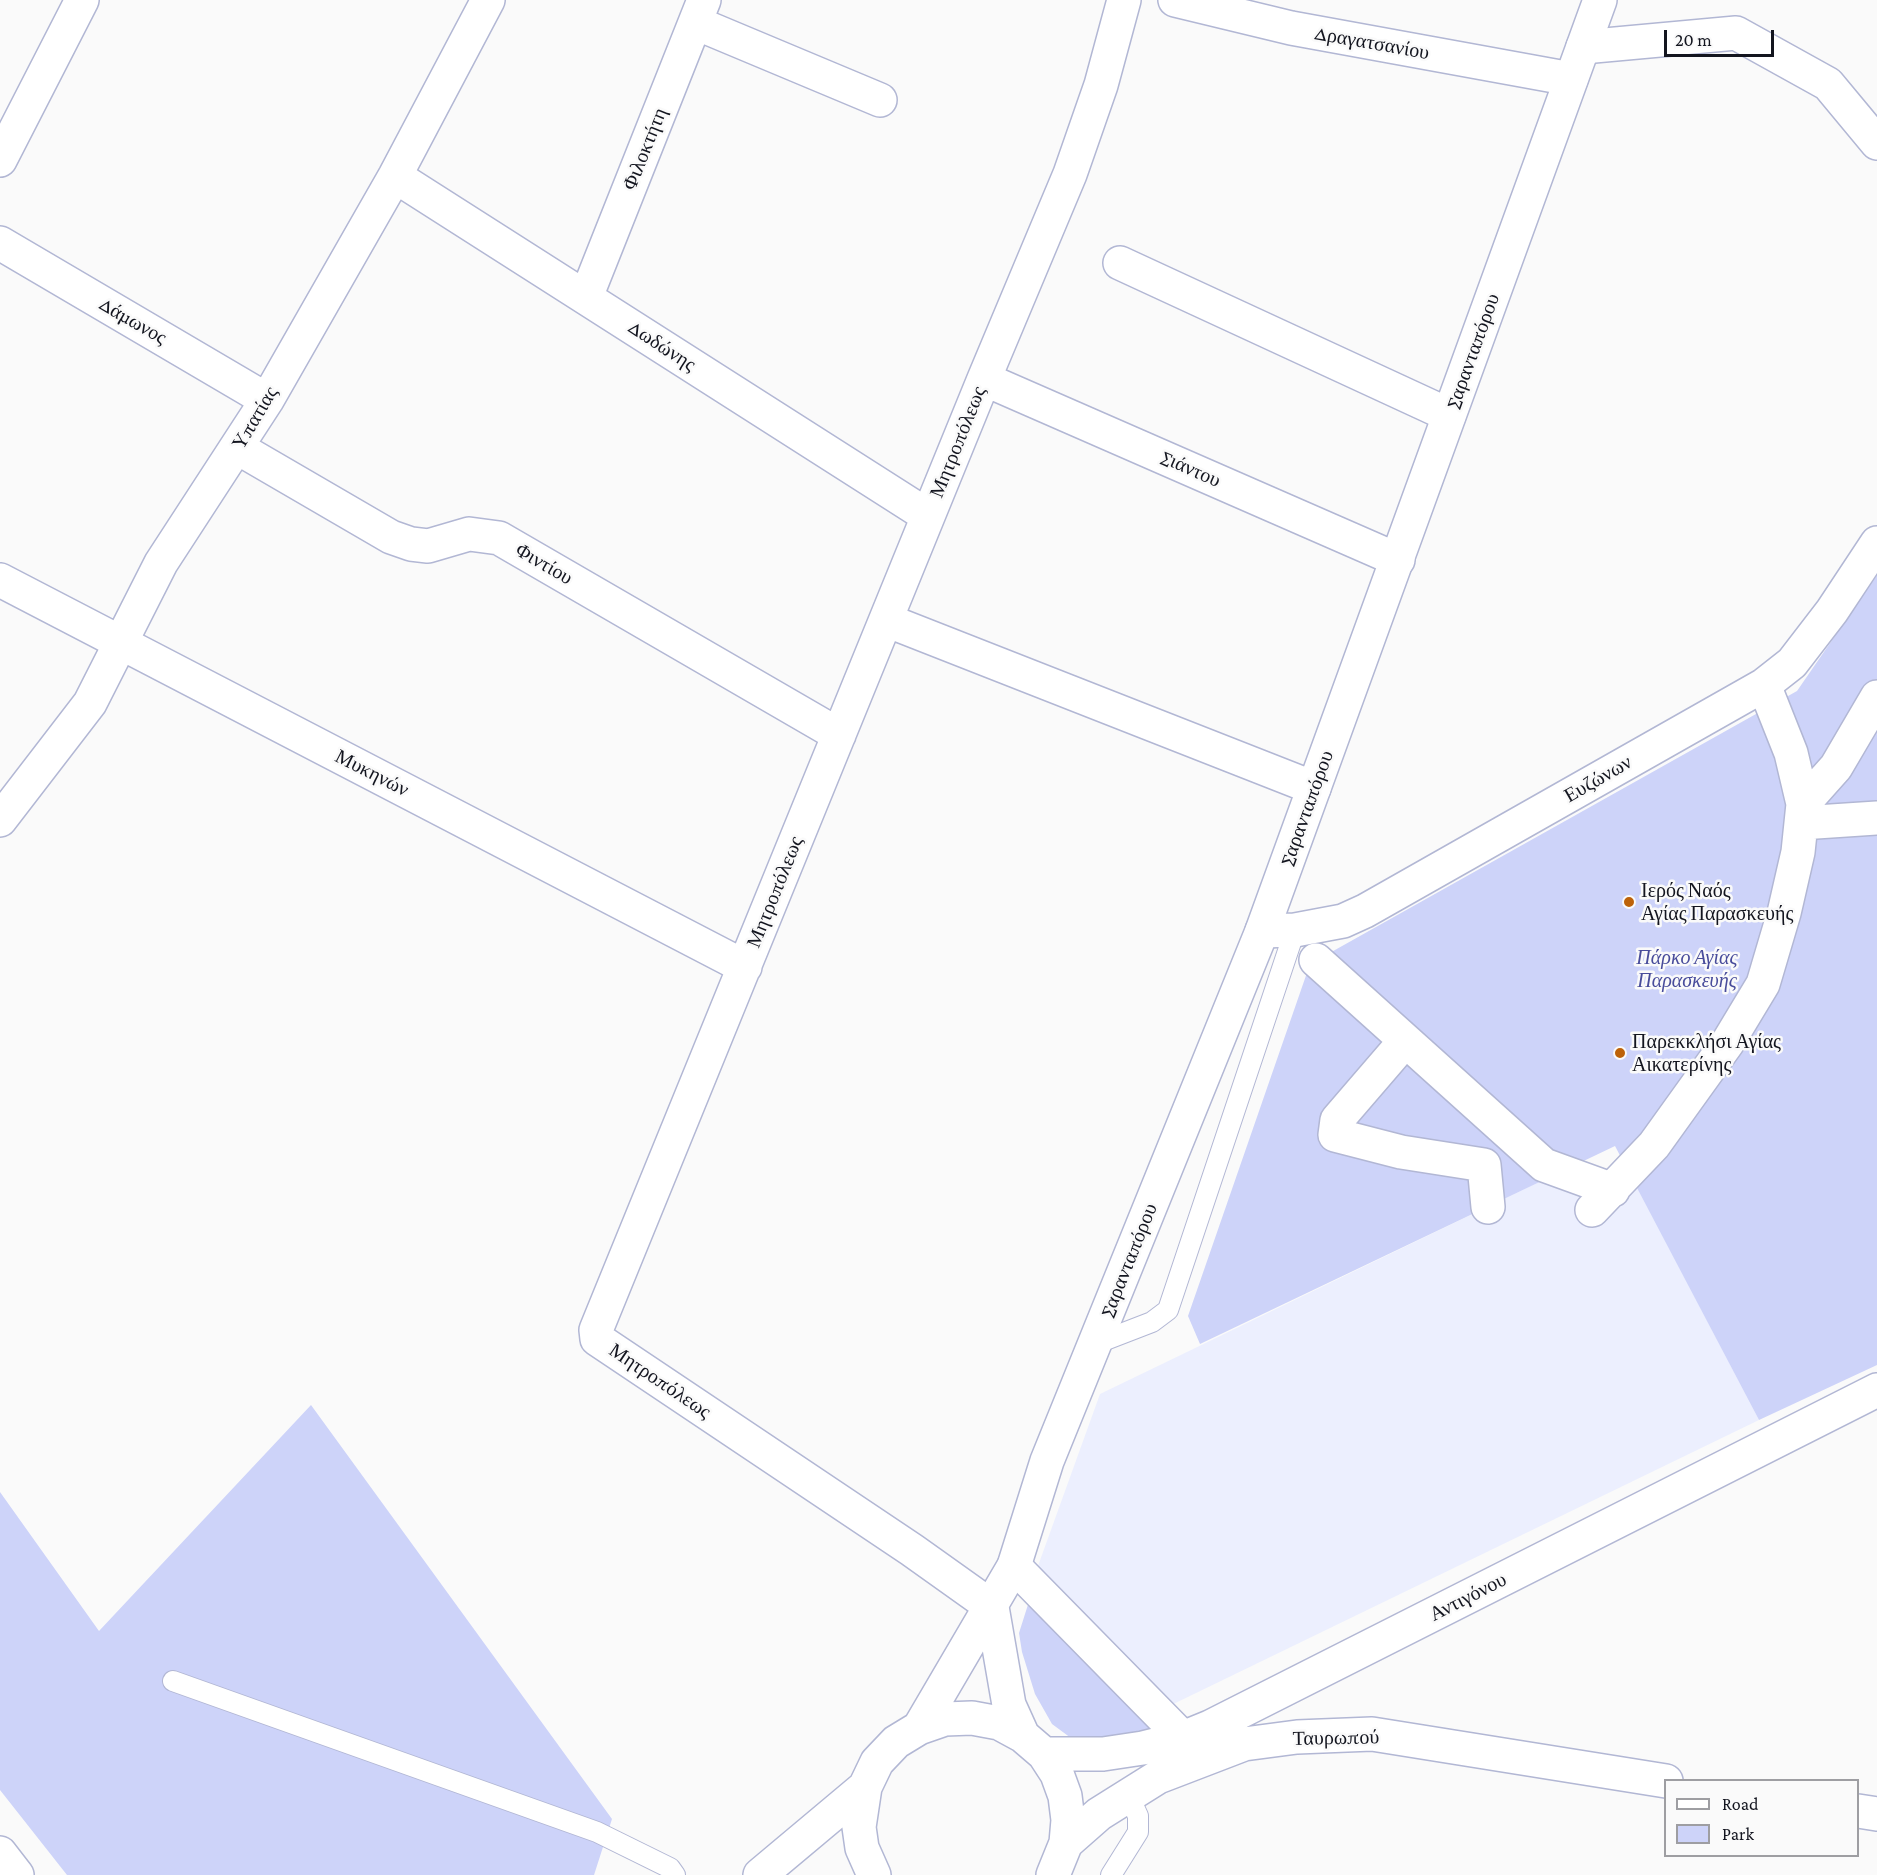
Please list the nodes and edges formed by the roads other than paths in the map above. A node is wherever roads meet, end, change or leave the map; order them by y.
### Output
1 (82, 0) edge
2 (488, 0) edge
3 (1124, 0) edge
4 (1175, 0) edge
5 (1600, 0) edge
6 (700, 12) edge
7 (1583, 47) junction
8 (1571, 79) junction
9 (880, 100) dead end
10 (1877, 143) edge
11 (0, 160) edge
12 (396, 176) junction
13 (0, 243) edge
14 (1120, 263) dead end
15 (586, 297) junction
16 (984, 379) junction
17 (267, 400) junction
18 (1449, 415) junction
19 (238, 448) junction
20 (928, 516) junction
21 (1877, 543) edge
22 (1398, 560) junction
23 (0, 580) edge
24 (886, 620) junction
25 (120, 642) junction
26 (1764, 685) junction
27 (1877, 697) edge
28 (839, 735) junction
29 (1314, 788) junction
30 (1802, 814) junction
31 (1877, 818) edge
32 (0, 820) edge
33 (1295, 930) junction
34 (1262, 931) junction
35 (1316, 960) dead end
36 (745, 967) junction
37 (1406, 1041) junction
38 (1488, 1207) dead end
39 (1095, 1344) junction
40 (1877, 1390) edge
41 (1014, 1566) junction
42 (992, 1607) junction
43 (173, 1681) dead end
44 (919, 1728) junction
45 (1033, 1745) junction
46 (1188, 1750) junction
47 (1664, 1781) edge
48 (865, 1787) junction
49 (1128, 1794) junction
50 (1859, 1811) edge
51 (1877, 1814) edge
52 (1066, 1843) junction
53 (0, 1853) edge
54 (17, 1875) edge
55 (675, 1875) edge
56 (760, 1875) edge
57 (874, 1875) edge
58 (1053, 1875) edge
59 (1111, 1875) edge

1 - 11 street
2 - 12 street, Υπατίας
3 - 16 street, Μητροπόλεως
4 - 8 street, Δραγατσανίου
5 - 7 street, Σαρανταπόρου
6 - 9 street
6 - 15 street, Φιλοκτήτη
7 - 8 street, Σαρανταπόρου
7 - 10 street
8 - 18 street, Σαρανταπόρου
12 - 15 street, Δωδώνης
12 - 17 street, Υπατίας
13 - 17 street, Δάμωνος
14 - 18 street
15 - 20 street, Δωδώνης
16 - 20 street, Μητροπόλεως
16 - 22 street, Σιάντου
17 - 19 street, Υπατίας
18 - 22 street, Σαρανταπόρου
19 - 25 street, Υπατίας
19 - 28 street, Φιντίου
20 - 24 street, Μητροπόλεως
21 - 26 street, Ευζώνων
22 - 29 street, Σαρανταπόρου
23 - 25 street, Μυκηνών
24 - 28 street, Μητροπόλεως
24 - 29 street
25 - 32 street, Υπατίας
25 - 36 street, Μυκηνών
26 - 30 street
26 - 33 street, Ευζώνων
27 - 30 street
28 - 36 street, Μητροπόλεως
29 - 34 street, Σαρανταπόρου
30 - 31 street
30 - 37 street
33 - 34 street, Ευζώνων
33 - 39 lane
34 - 39 street, Σαρανταπόρου
35 - 37 street
36 - 42 street, Μητροπόλεως
37 - 38 street
39 - 41 street, Σαρανταπόρου
40 - 46 street, Αντιγόνου
41 - 42 street, Σαρανταπόρου
41 - 46 street
42 - 44 street, Σαρανταπόρου
42 - 45 street
43 - 55 lane
44 - 45 street
44 - 48 street
45 - 46 street, Αντιγόνου
45 - 52 street
46 - 47 street, Ταυρωπού
46 - 49 street, Ταυρωπού
48 - 56 street
48 - 57 street
49 - 52 street, Ταυρωπού
49 - 59 lane
50 - 51 street
52 - 58 street
53 - 54 street

